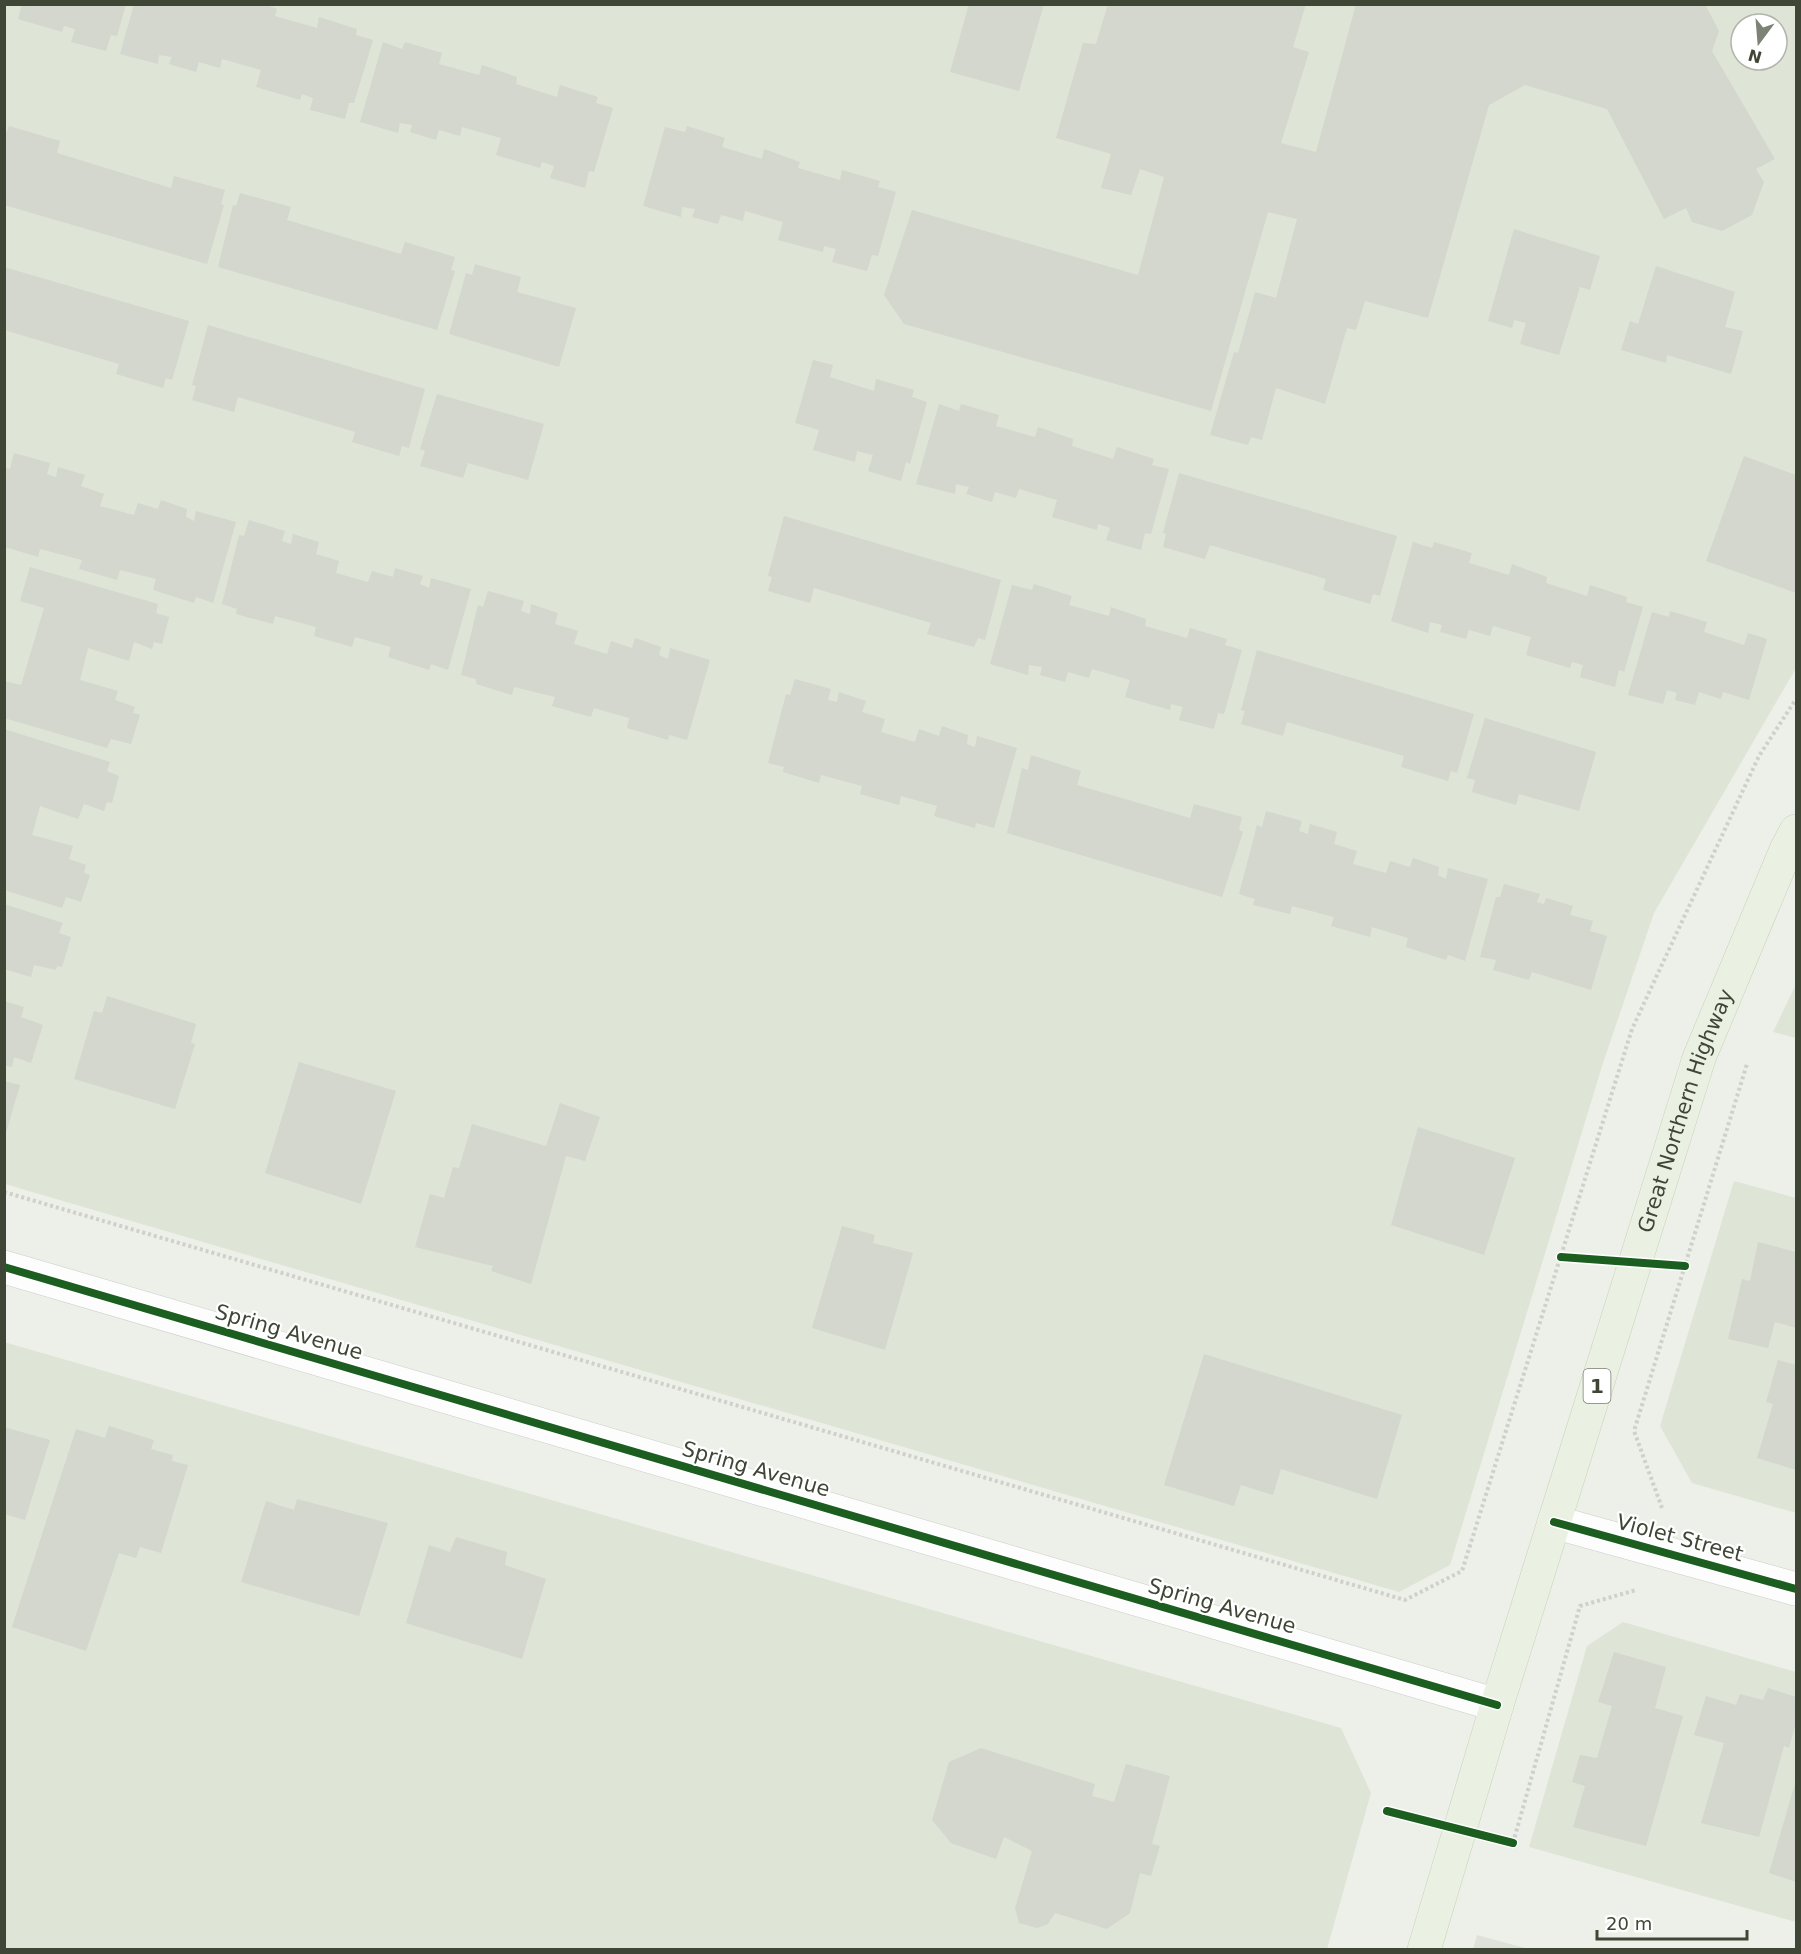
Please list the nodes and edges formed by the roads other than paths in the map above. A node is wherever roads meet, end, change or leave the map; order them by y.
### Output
1 (1797, 831) edge
2 (4, 1268) edge
3 (1554, 1522) junction
4 (1797, 1589) edge
5 (1497, 1706) junction
6 (1424, 1950) edge

1 - 3 main road, Great Northern Highway / 1
2 - 5 street, Spring Avenue
3 - 4 street, Violet Street
3 - 5 main road, Great Northern Highway / 1
5 - 6 main road, Great Northern Highway / 1

